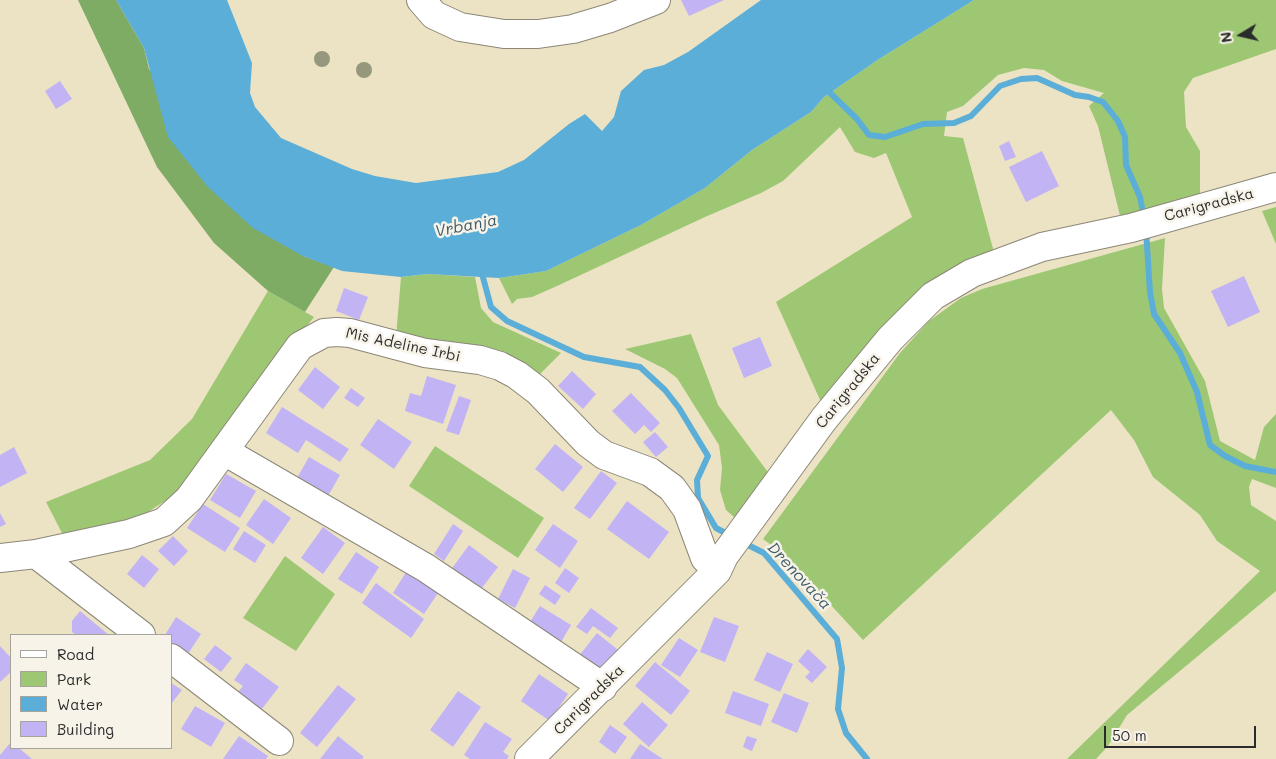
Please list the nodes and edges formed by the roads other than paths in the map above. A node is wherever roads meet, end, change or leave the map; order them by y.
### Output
1 (420, 0) edge
2 (656, 0) edge
3 (1276, 187) edge
4 (224, 451) junction
5 (36, 554) junction
6 (0, 558) edge
7 (720, 564) junction
8 (140, 634) edge
9 (172, 659) edge
10 (602, 687) junction
11 (279, 740) dead end
12 (529, 759) edge

1 - 2 street
3 - 7 street, Carigradska
4 - 5 street, Mis Adeline Irbi
4 - 7 street, Mis Adeline Irbi
4 - 10 street
5 - 6 street, Mis Adeline Irbi
5 - 8 street
7 - 10 street, Carigradska
9 - 11 street
10 - 12 street, Carigradska

